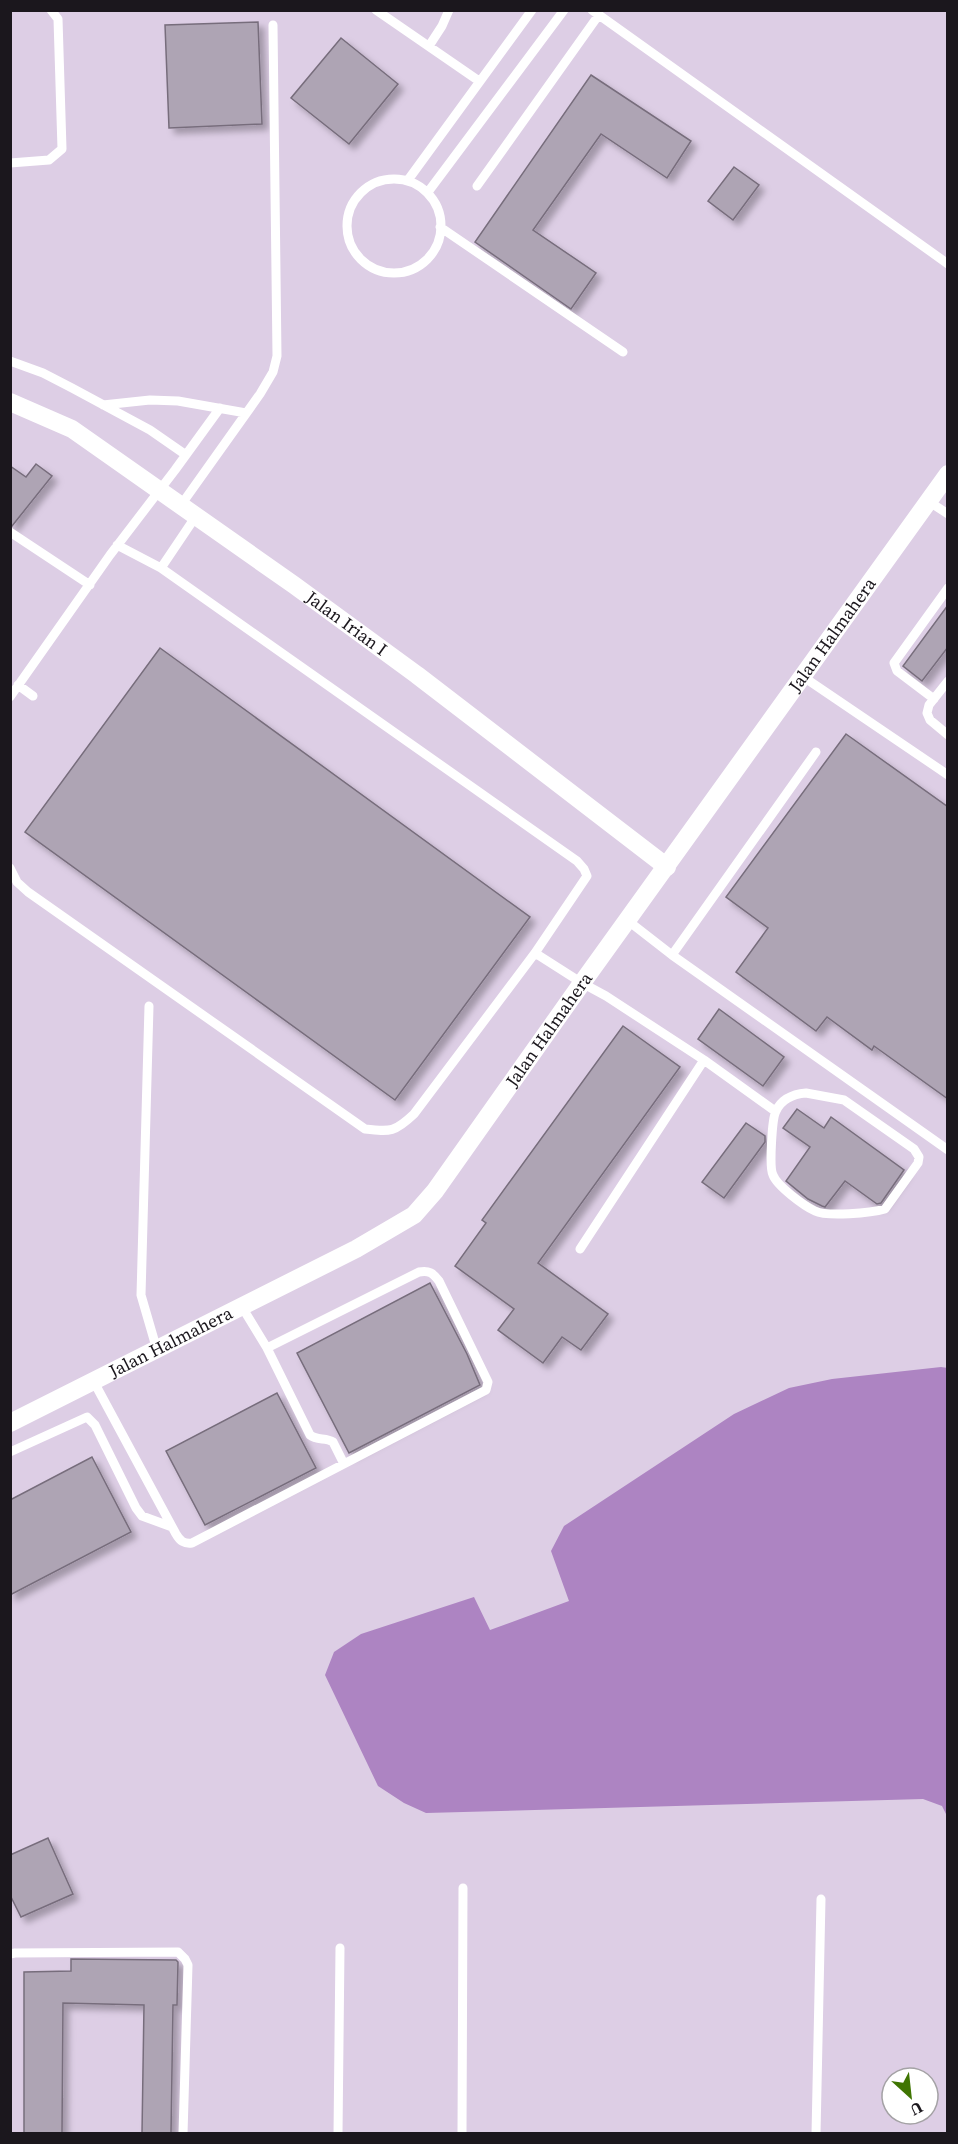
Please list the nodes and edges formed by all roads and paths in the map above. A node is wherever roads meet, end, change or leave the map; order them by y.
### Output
1 (51, 10) edge
2 (376, 10) edge
3 (449, 10) edge
4 (532, 10) edge
5 (564, 10) edge
6 (595, 13) edge
7 (273, 25) dead end
8 (429, 46) junction
9 (479, 81) junction
10 (10, 163) edge
11 (408, 180) junction
12 (477, 186) dead end
13 (428, 192) junction
14 (440, 227) junction
15 (948, 264) edge
16 (623, 352) dead end
17 (10, 361) edge
18 (10, 402) edge
19 (103, 405) junction
20 (220, 408) junction
21 (246, 413) junction
22 (186, 455) junction
23 (948, 474) edge
24 (160, 491) junction
25 (928, 501) junction
26 (181, 505) junction
27 (948, 514) edge
28 (196, 516) junction
29 (10, 532) edge
30 (117, 545) junction
31 (161, 568) junction
32 (90, 585) junction
33 (948, 588) edge
34 (802, 676) junction
35 (948, 681) edge
36 (18, 685) junction
37 (33, 696) dead end
38 (10, 697) edge
39 (934, 699) junction
40 (948, 735) edge
41 (816, 752) dead end
42 (948, 775) edge
43 (667, 867) junction
44 (10, 868) edge
45 (627, 920) junction
46 (535, 953) junction
47 (672, 955) junction
48 (582, 983) junction
49 (149, 1006) dead end
50 (704, 1060) junction
51 (776, 1111) junction
52 (948, 1150) edge
53 (580, 1249) dead end
54 (242, 1307) junction
55 (267, 1348) junction
56 (157, 1350) junction
57 (94, 1382) junction
58 (10, 1422) edge
59 (10, 1452) edge
60 (344, 1464) junction
61 (172, 1527) junction
62 (463, 1888) dead end
63 (821, 1899) dead end
64 (340, 1948) dead end
65 (10, 1954) edge
66 (183, 2133) edge
67 (338, 2133) edge
68 (462, 2133) edge
69 (816, 2133) edge

1 - 10 lane
2 - 8 lane
3 - 8 lane
4 - 9 lane
5 - 13 lane
6 - 12 lane
6 - 15 lane
7 - 21 lane
8 - 9 lane
9 - 11 lane
11 - 13 lane
11 - 14 lane
13 - 14 lane
14 - 16 lane
17 - 19 lane
18 - 24 street, Jalan Irian I
19 - 20 lane
19 - 22 lane
20 - 21 lane
20 - 22 lane
21 - 26 lane
22 - 24 lane
23 - 25 street, Jalan Halmahera
24 - 26 street, Jalan Irian I
24 - 30 lane
25 - 27 lane
25 - 34 street, Jalan Halmahera
26 - 28 street, Jalan Irian I
28 - 31 lane
28 - 43 street, Jalan Irian I
29 - 32 lane
30 - 31 lane
30 - 32 lane
31 - 46 lane
32 - 36 lane
33 - 39 lane
34 - 42 lane
34 - 43 street, Jalan Halmahera
35 - 39 lane
36 - 37 lane
36 - 38 lane
39 - 40 lane
41 - 47 lane
43 - 45 street, Jalan Halmahera
44 - 46 lane
45 - 47 lane
45 - 48 street, Jalan Halmahera
46 - 48 lane
47 - 52 lane
48 - 50 lane
48 - 54 street, Jalan Halmahera
49 - 56 lane
50 - 51 lane
50 - 53 lane
51 - 51 lane
54 - 55 lane
54 - 56 street, Jalan Halmahera
55 - 60 lane
55 - 60 lane
56 - 57 street, Jalan Halmahera
57 - 58 street, Jalan Halmahera
57 - 61 lane
59 - 61 lane
60 - 61 lane
62 - 68 lane
63 - 69 lane
64 - 67 lane
65 - 66 lane

